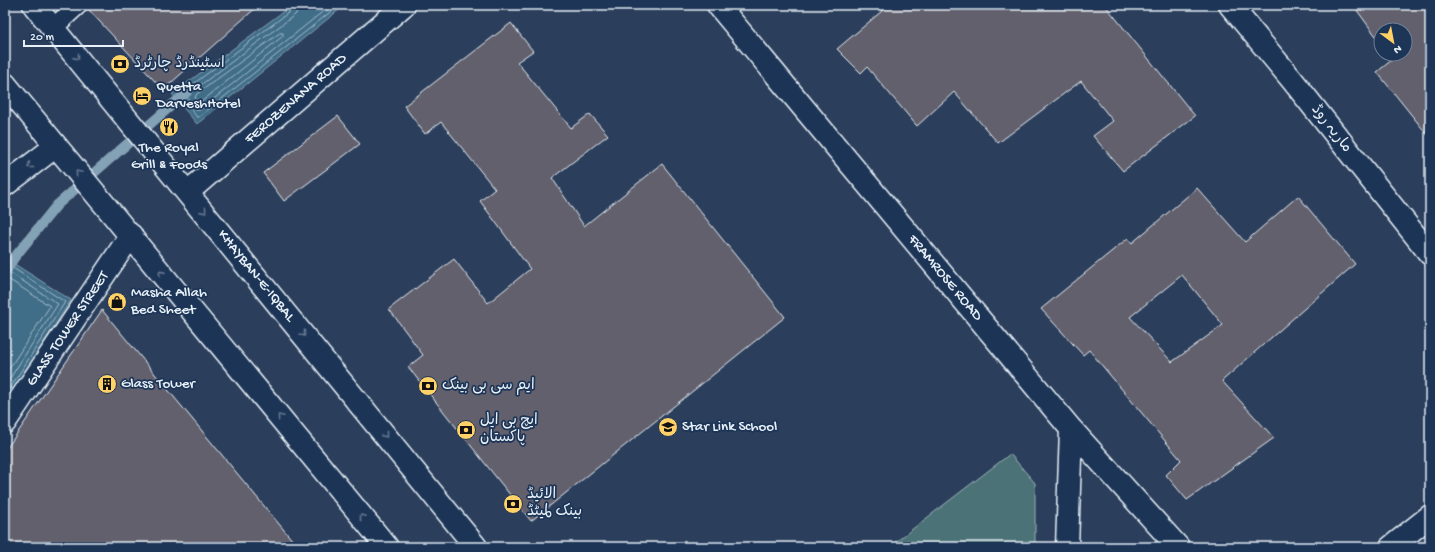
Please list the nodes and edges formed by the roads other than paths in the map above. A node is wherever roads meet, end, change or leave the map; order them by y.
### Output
1 (34, 5) edge
2 (78, 5) edge
3 (404, 5) edge
4 (718, 5) edge
5 (1230, 5) edge
6 (53, 28) junction
7 (5, 84) edge
8 (56, 146) junction
9 (5, 186) edge
10 (188, 192) junction
11 (131, 235) junction
12 (1430, 254) edge
13 (5, 422) edge
14 (1070, 429) junction
15 (1430, 516) edge
16 (387, 547) edge
17 (476, 547) edge
18 (1067, 547) edge
19 (1178, 547) edge
20 (1391, 547) edge

1 - 6 street, KHAYBAN-E-IQBAL
2 - 6 lane
3 - 10 street, FEROZENANA ROAD
4 - 14 street, FRAMROSE ROAD
5 - 12 street, ماریہ روڈ
6 -> 10 street, KHAYBAN-E-IQBAL
7 - 8 street
8 -> 9 street
11 -> 8 street
10 -> 17 street, KHAYBAN-E-IQBAL
11 - 13 street, GLASS TOWER STREET
16 -> 11 street
14 - 18 street
14 - 19 street, FRAMROSE ROAD
15 - 20 street

